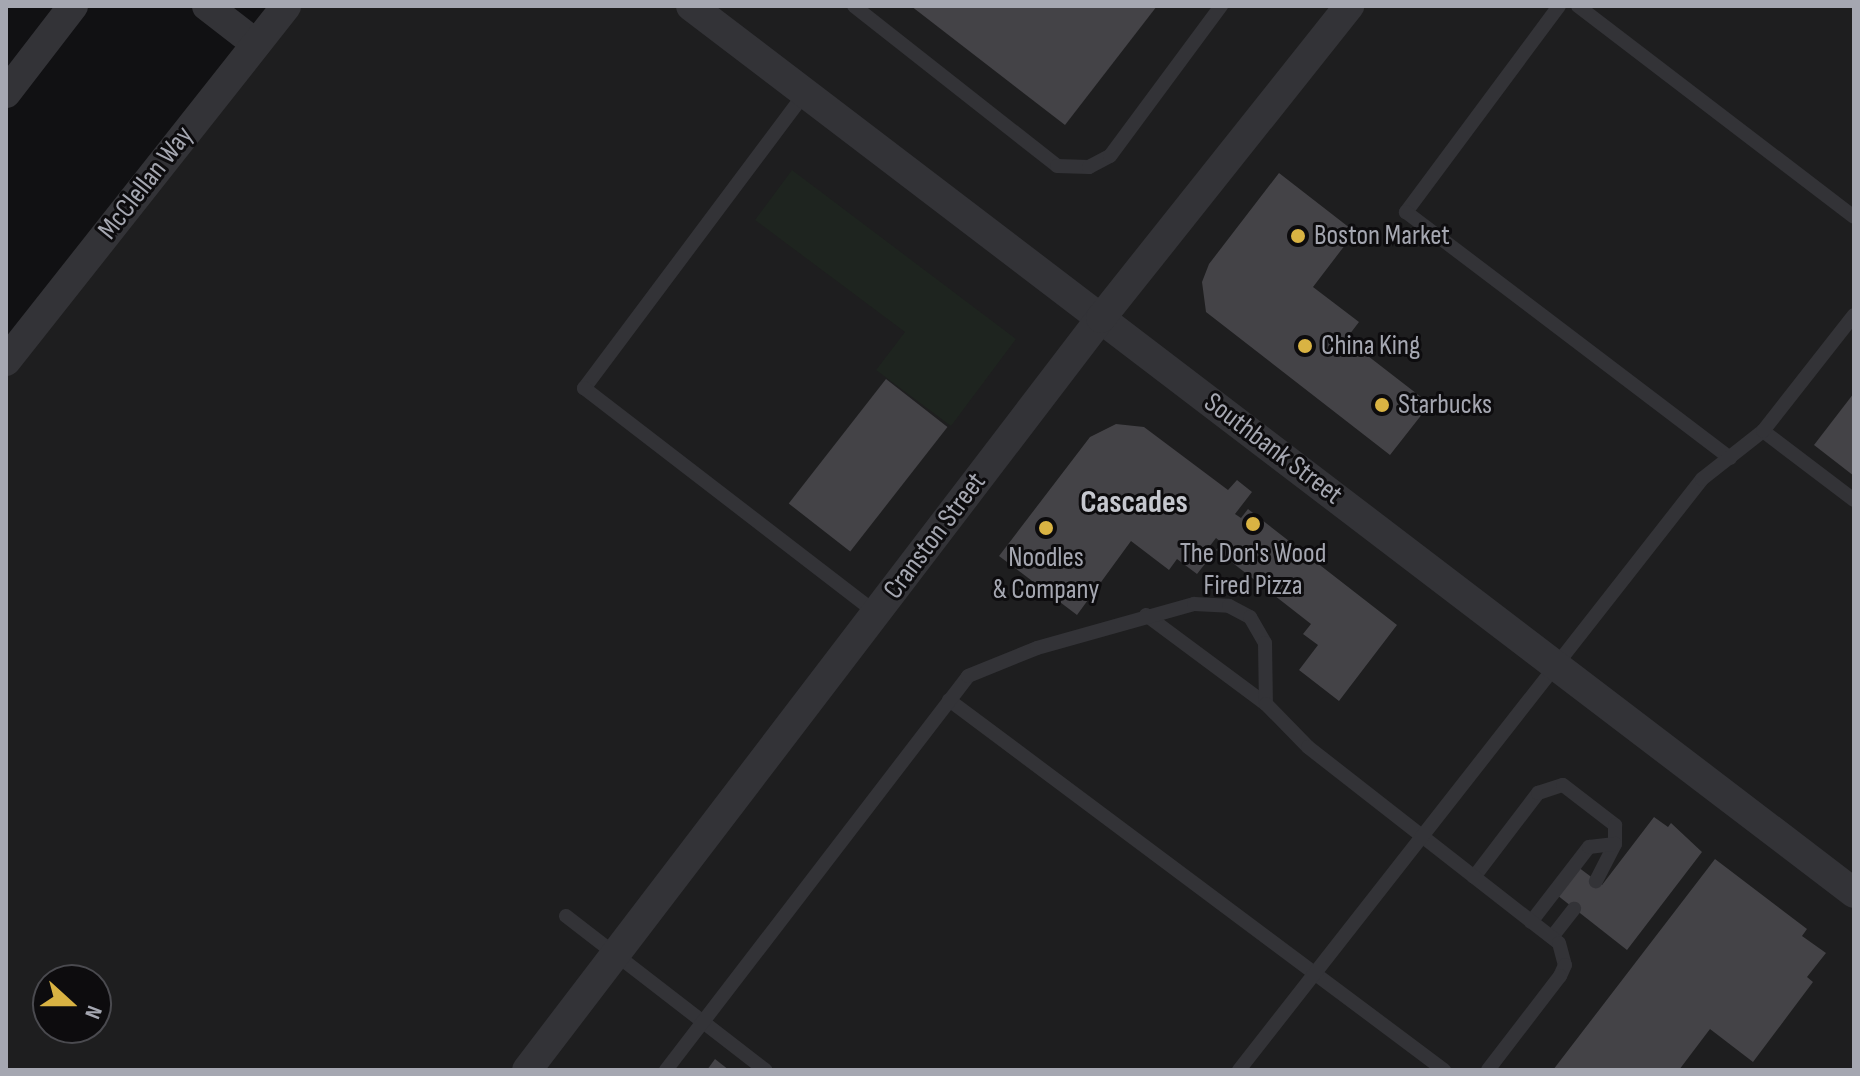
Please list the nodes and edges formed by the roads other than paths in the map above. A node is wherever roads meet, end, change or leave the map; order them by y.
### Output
1 (73, 6) edge
2 (207, 6) edge
3 (286, 6) edge
4 (691, 6) edge
5 (854, 6) edge
6 (1221, 6) edge
7 (1349, 6) edge
8 (1559, 6) edge
9 (1578, 6) edge
10 (256, 44) junction
11 (6, 93) edge
12 (805, 93) junction
13 (1854, 217) edge
14 (1854, 315) edge
15 (1101, 318) junction
16 (15, 330) edge
17 (6, 361) edge
18 (1763, 431) junction
19 (1730, 458) junction
20 (1854, 500) edge
21 (876, 613) junction
22 (1146, 615) junction
23 (1555, 665) junction
24 (949, 700) junction
25 (1266, 704) junction
26 (1421, 834) junction
27 (1615, 844) junction
28 (1474, 877) junction
29 (1596, 881) dead end
30 (1854, 893) edge
31 (1574, 909) dead end
32 (566, 916) dead end
33 (1531, 922) junction
34 (1552, 937) junction
35 (616, 953) junction
36 (1312, 973) junction
37 (702, 1021) junction
38 (527, 1070) edge
39 (666, 1070) edge
40 (765, 1070) edge
41 (1239, 1070) edge
42 (1444, 1070) edge
43 (1488, 1070) edge

1 - 11 street
2 - 10 street
3 - 10 street, McClellan Way
4 - 12 street, Southbank Street
5 - 6 lane
7 - 15 street, Cranston Street
8 - 19 lane
9 - 13 lane
10 - 16 street, McClellan Way
12 - 15 street, Southbank Street
12 - 21 lane
14 - 18 lane
15 - 21 street, Cranston Street
15 - 23 street, Southbank Street
16 - 17 street, McClellan Way
18 - 19 lane
18 - 20 lane
19 - 23 lane
21 - 35 street, Cranston Street
22 - 24 lane
22 - 25 lane
22 - 25 lane
23 - 26 lane
23 - 30 street, Southbank Street
24 - 36 lane
24 - 37 lane
25 - 26 lane
26 - 28 lane
26 - 36 lane
27 - 28 lane
27 - 29 lane
27 - 33 lane
28 - 33 lane
31 - 34 lane
32 - 35 lane
33 - 34 lane
34 - 43 lane
35 - 37 lane
35 - 38 street, Cranston Street
36 - 41 lane
36 - 42 lane
37 - 39 lane
37 - 40 lane

